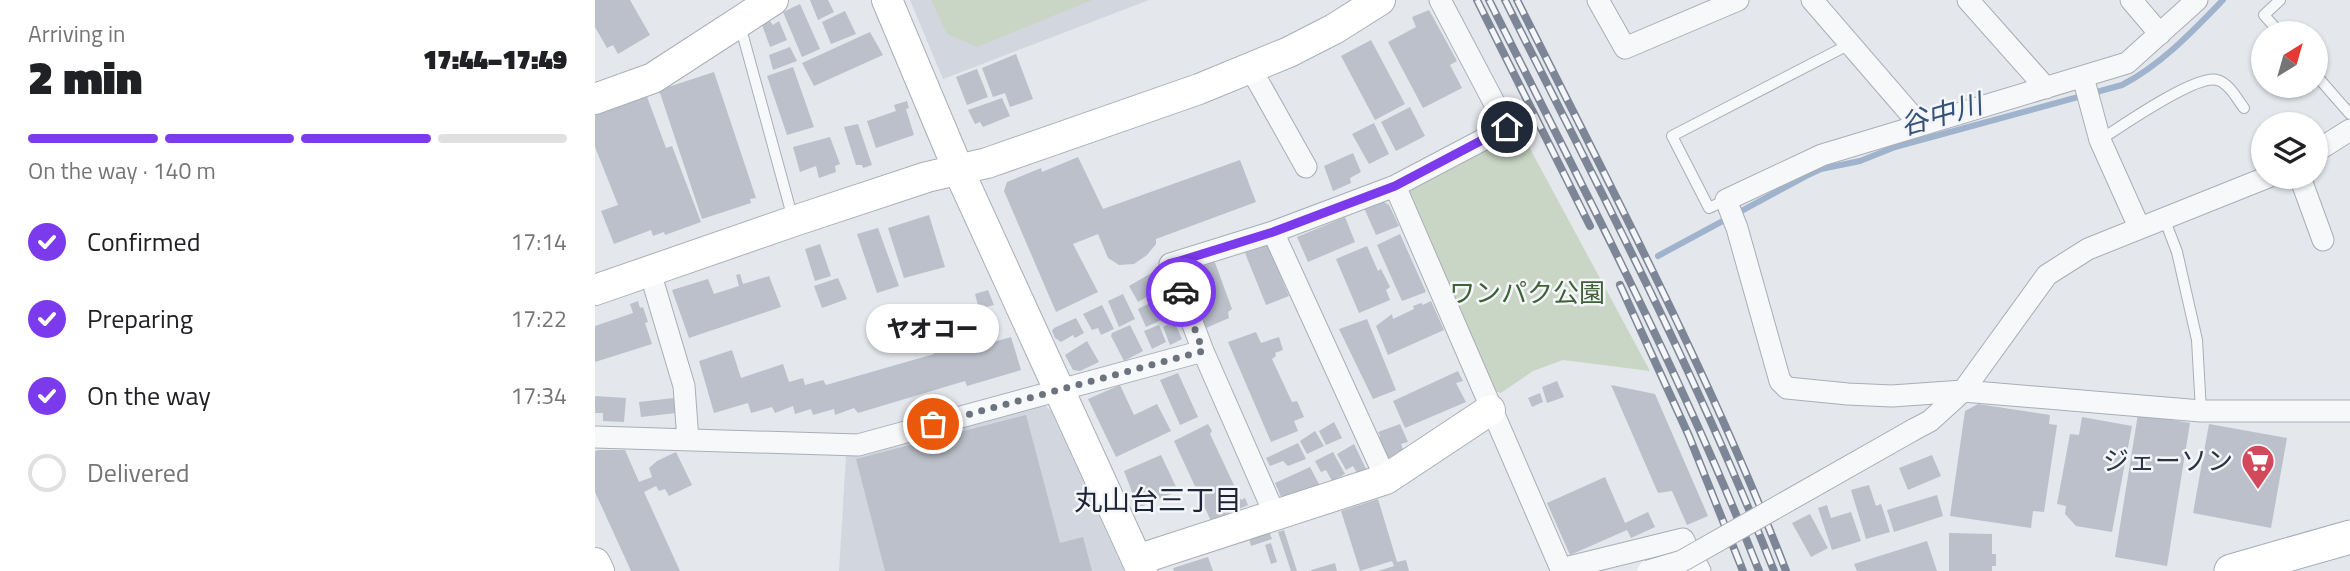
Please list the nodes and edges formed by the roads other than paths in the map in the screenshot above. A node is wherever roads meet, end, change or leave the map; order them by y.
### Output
1 (773, 0) edge
2 (887, 0) edge
3 (1380, 0) edge
4 (1440, 0) edge
5 (1598, 0) edge
6 (1812, 0) edge
7 (1968, 0) edge
8 (2131, 0) edge
9 (2197, 0) edge
10 (2280, 0) edge
11 (1729, 2) edge
12 (734, 11) edge
13 (2269, 21) edge
14 (2160, 34) junction
15 (1850, 44) junction
16 (1251, 68) junction
17 (2046, 88) junction
18 (2087, 89) junction
19 (2328, 89) edge
20 (595, 99) edge
21 (2244, 108) dead end
22 (2350, 114) edge
23 (1920, 125) junction
24 (2350, 130) edge
25 (2100, 140) junction
26 (2328, 144) edge
27 (1306, 167) dead end
28 (958, 169) junction
29 (2251, 184) edge
30 (1395, 186) junction
31 (2304, 189) edge
32 (1726, 200) junction
33 (2164, 218) junction
34 (794, 221) junction
35 (2139, 227) junction
36 (1273, 232) junction
37 (2323, 240) dead end
38 (650, 272) junction
39 (595, 290) edge
40 (1203, 351) junction
41 (1059, 389) junction
42 (1963, 391) junction
43 (1490, 410) junction
44 (2201, 411) junction
45 (2350, 411) edge
46 (595, 438) edge
47 (688, 440) junction
48 (1386, 479) junction
49 (1275, 515) junction
50 (2350, 537) edge
51 (2350, 561) edge
52 (595, 563) edge
53 (1139, 566) edge
54 (1562, 570) edge
55 (599, 571) edge
56 (1649, 571) edge
57 (1700, 571) edge
58 (2231, 571) edge
59 (2313, 571) edge

1 - 12 street
2 - 28 street
3 - 16 street
4 - 30 street
5 - 11 street
6 - 15 street
7 - 17 street
8 - 14 street
9 - 14 street
10 - 13 lane
12 - 20 street
12 - 34 lane
14 - 18 street
15 - 23 street
15 - 32 lane
16 - 27 street
16 - 28 street
17 - 18 street
17 - 23 street
18 - 25 street
19 - 22 lane
21 - 25 lane
23 - 32 street
24 - 26 street
25 - 35 street
28 - 34 street
28 - 41 street
29 - 33 street
30 - 36 street
30 - 43 street
31 - 37 street
32 - 42 street
33 - 35 street
33 - 44 lane
34 - 38 street
35 - 42 street
36 - 40 street
36 - 48 street
38 - 39 street
38 - 47 street
40 - 41 street
40 - 49 street
41 - 47 street
41 - 53 street
42 - 44 street
42 - 56 street, bridge
43 - 48 street
43 - 54 street
44 - 45 street
46 - 47 street
48 - 49 street
49 - 53 street
50 - 58 main road
51 - 59 main road
52 - 55 street
54 - 57 street

